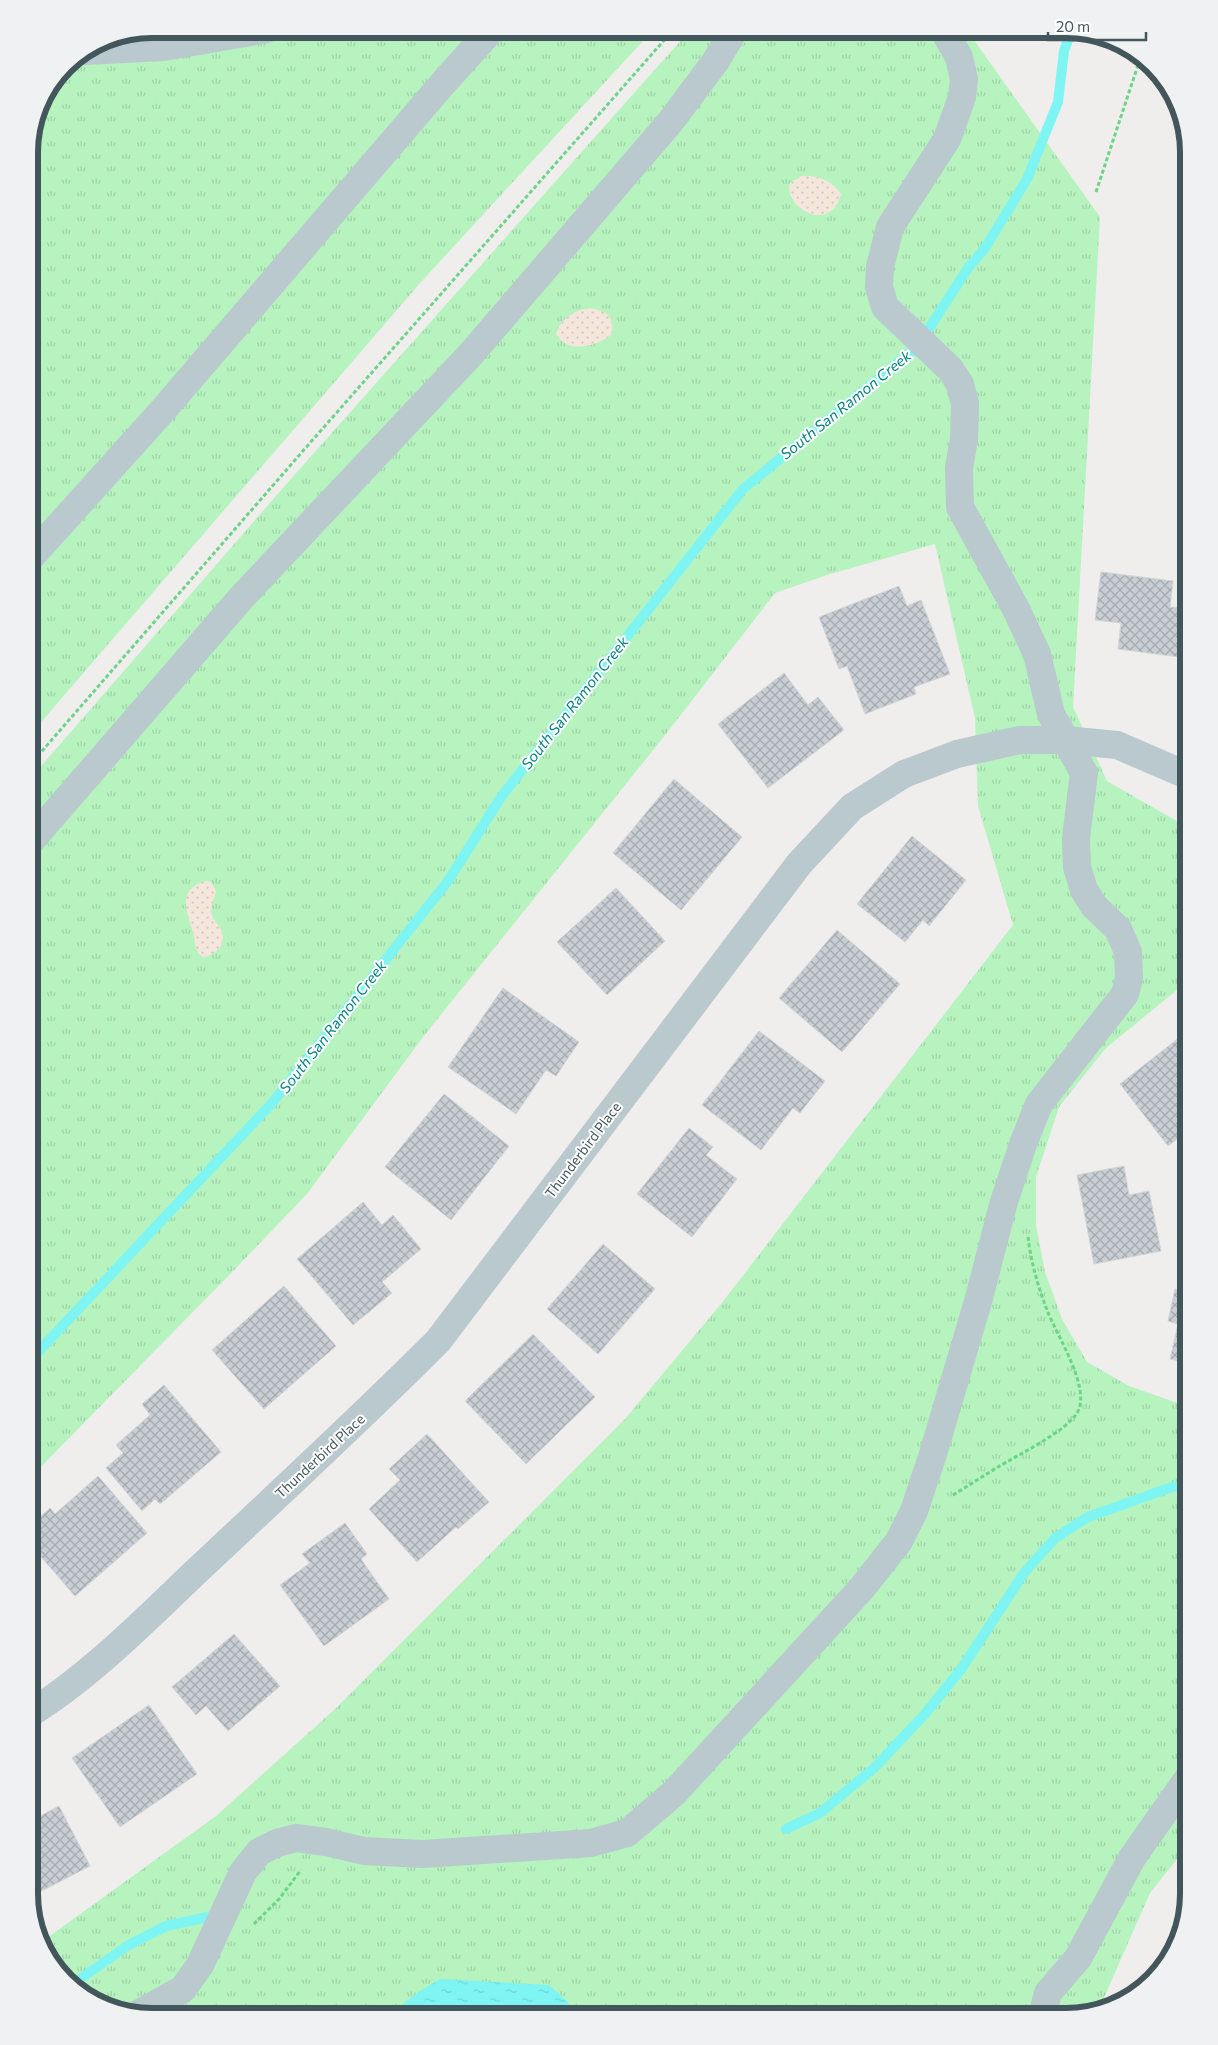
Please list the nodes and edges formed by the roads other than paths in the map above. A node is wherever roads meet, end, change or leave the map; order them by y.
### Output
1 (224, 37) edge
2 (484, 37) edge
3 (730, 38) edge
4 (947, 38) edge
5 (99, 50) edge
6 (38, 549) edge
7 (1066, 740) junction
8 (1180, 772) edge
9 (38, 833) edge
10 (38, 1709) edge
11 (1180, 1790) edge
12 (151, 2007) edge
13 (1044, 2008) edge

1 - 5 street
2 - 6 street
3 - 9 street
4 - 7 street
7 - 8 street, Thunderbird Place
7 - 10 street, Thunderbird Place
7 - 12 street
11 - 13 street

